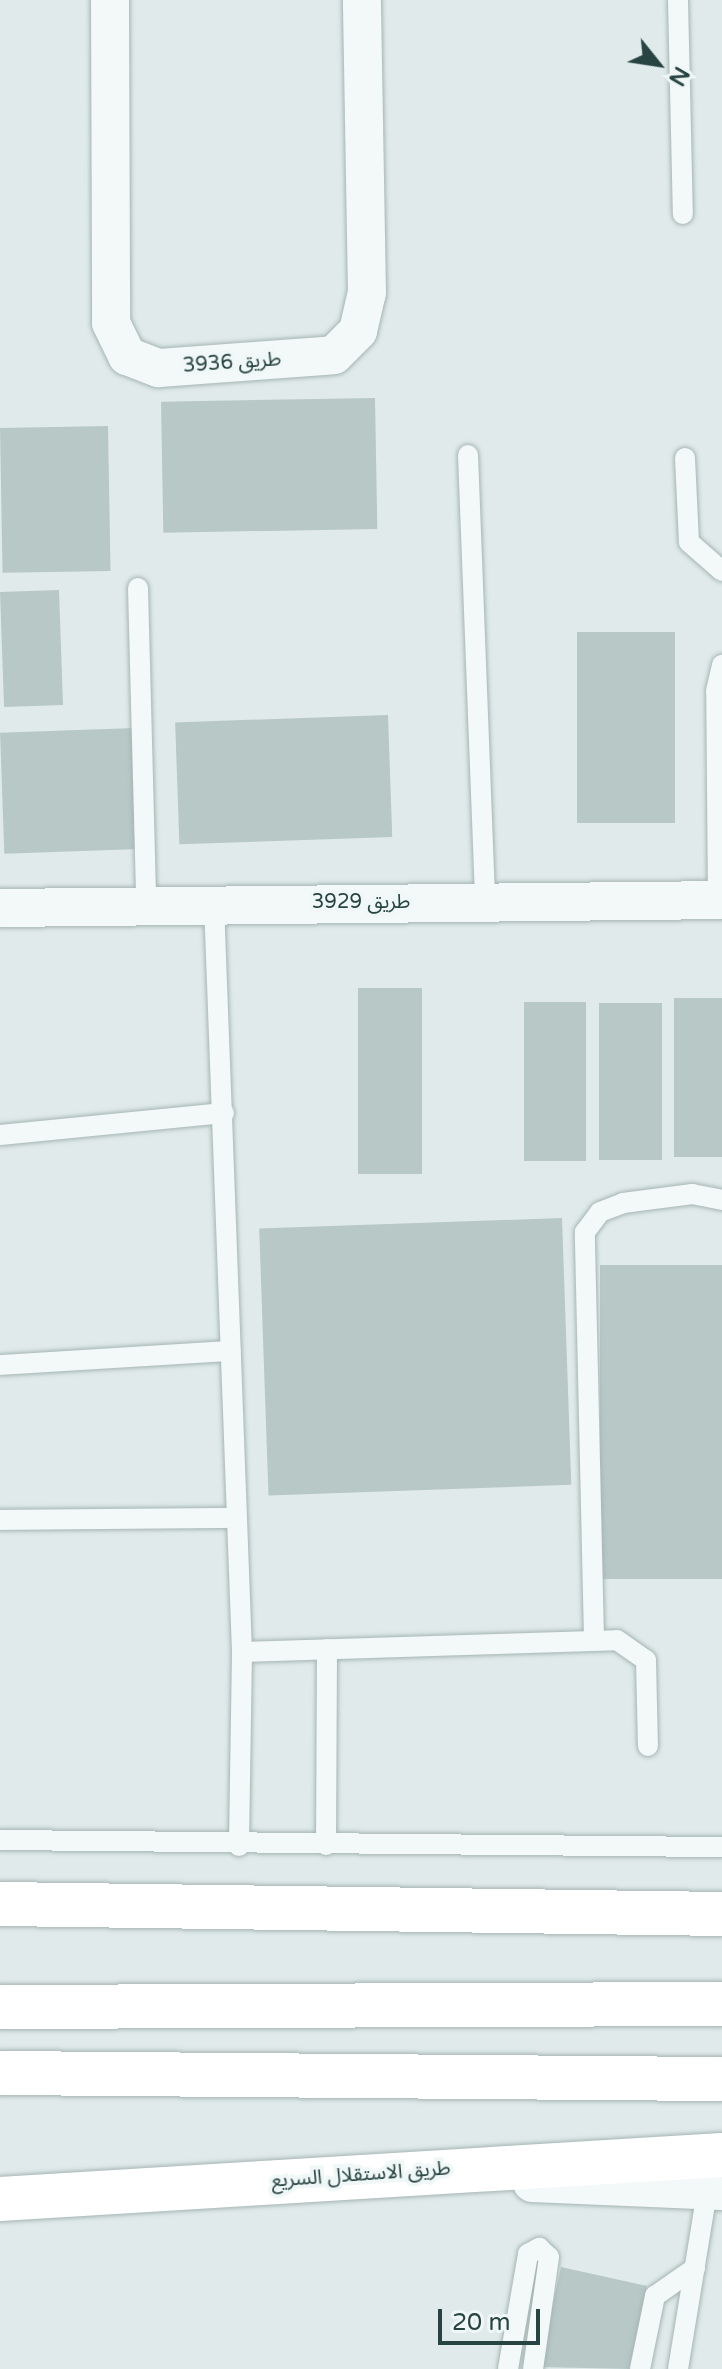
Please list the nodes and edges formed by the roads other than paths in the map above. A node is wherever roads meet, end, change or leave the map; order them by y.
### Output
1 (110, 0) edge
2 (362, 0) edge
3 (678, 0) edge
4 (683, 214) dead end
5 (468, 455) dead end
6 (685, 458) dead end
7 (722, 571) edge
8 (138, 588) dead end
9 (722, 665) edge
10 (720, 900) edge
11 (485, 901) junction
12 (214, 903) junction
13 (146, 904) junction
14 (0, 908) edge
15 (224, 1113) junction
16 (0, 1135) edge
17 (722, 1200) edge
18 (231, 1351) junction
19 (0, 1365) edge
20 (237, 1518) junction
21 (0, 1520) edge
22 (594, 1639) junction
23 (327, 1649) junction
24 (242, 1652) junction
25 (648, 1746) dead end
26 (0, 1840) edge
27 (326, 1845) junction
28 (239, 1846) junction
29 (722, 1847) edge
30 (0, 1904) edge
31 (722, 1914) edge
32 (722, 2004) edge
33 (0, 2007) edge
34 (0, 2073) edge
35 (722, 2079) edge
36 (717, 2179) edge
37 (0, 2199) edge
38 (695, 2268) junction
39 (508, 2369) edge
40 (533, 2369) edge
41 (640, 2369) edge
42 (678, 2369) edge

1 - 2 street, طريق 3936
3 - 4 lane
5 - 11 lane
6 - 7 lane
8 - 13 lane
9 - 10 lane
10 - 11 street, طريق 3929
11 - 12 street, طريق 3929
12 - 13 street, طريق 3929
12 - 15 lane
13 - 14 street, طريق 3929
15 - 16 lane
15 - 18 lane
17 - 22 lane
18 - 19 lane
18 - 20 lane
20 - 21 lane
20 - 24 lane
22 - 23 lane
22 - 25 lane
23 - 24 lane
23 - 27 lane
24 - 28 lane
26 - 28 lane
27 - 28 lane
27 - 29 lane
30 - 31 main road
32 - 33 main road
34 - 35 main road
36 - 37 main road, طريق الاستقلال السريع
36 - 38 lane
38 - 41 lane
38 - 42 lane
39 - 40 lane

